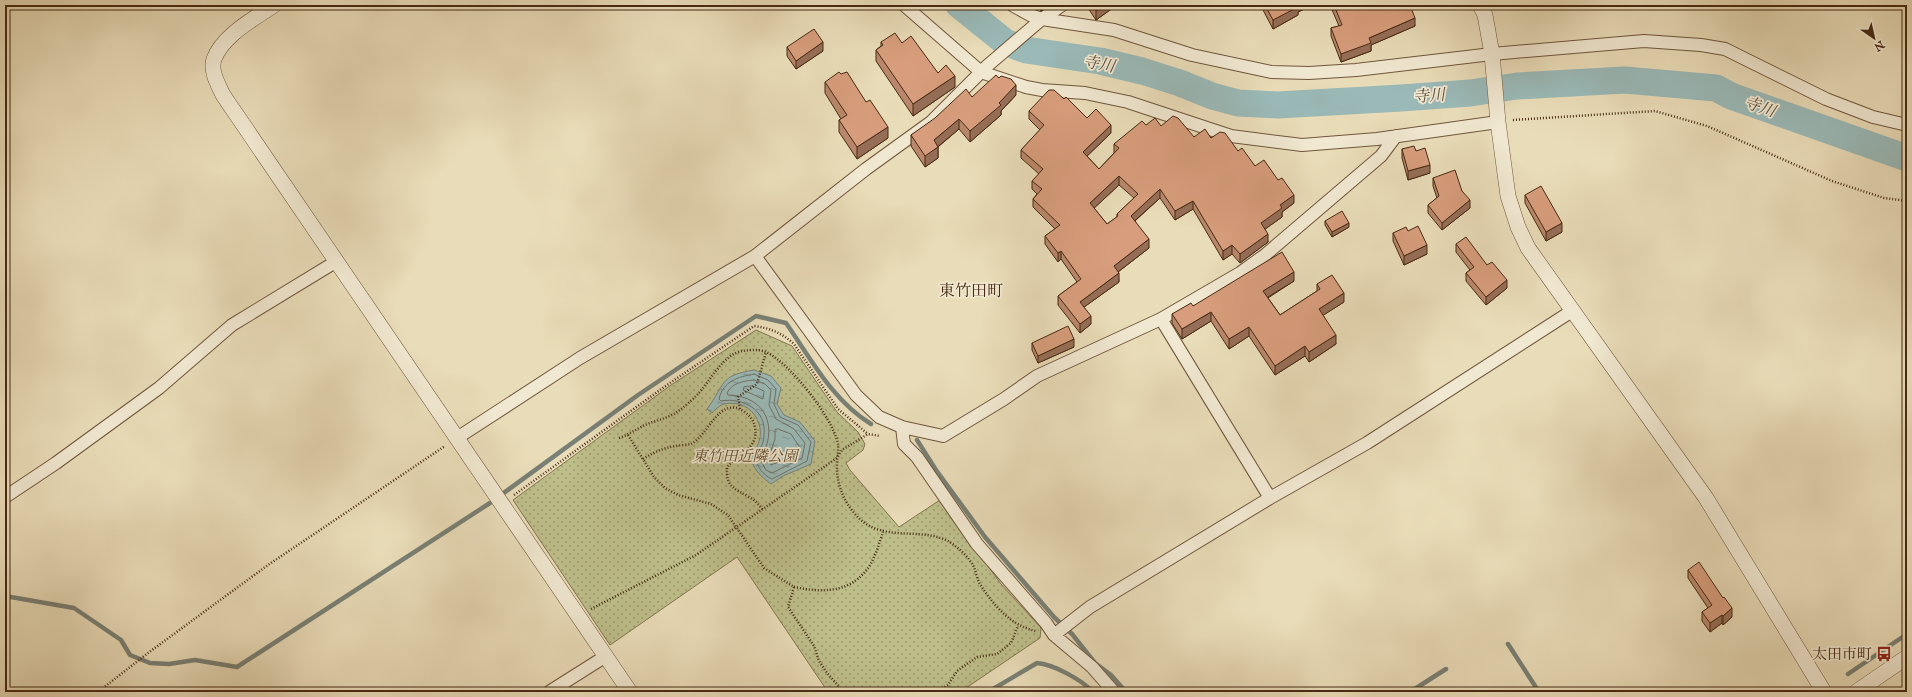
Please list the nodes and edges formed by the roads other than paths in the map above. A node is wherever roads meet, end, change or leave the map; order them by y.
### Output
1 (274, 5) edge
2 (904, 5) edge
3 (1012, 5) edge
4 (1062, 5) edge
5 (1480, 5) edge
6 (1040, 21) junction
7 (1492, 56) junction
8 (984, 69) junction
9 (1498, 119) junction
10 (1907, 124) edge
11 (1396, 136) junction
12 (755, 256) junction
13 (337, 261) junction
14 (1572, 311) junction
15 (1161, 319) junction
16 (902, 427) junction
17 (457, 438) junction
18 (5, 496) edge
19 (1270, 498) junction
20 (1054, 635) junction
21 (606, 656) junction
22 (1907, 656) edge
23 (549, 692) edge
24 (630, 692) edge
25 (1114, 692) edge
26 (1824, 692) edge
27 (1856, 692) edge

1 - 13 street
2 - 8 street
3 - 6 street
4 - 6 street
5 - 7 street
6 - 7 street
6 - 8 street
7 - 9 street
7 - 10 street
8 - 11 street
8 - 12 street
9 - 11 street
9 - 14 street
11 - 15 street
12 - 16 street
12 - 17 street
13 - 17 street
13 - 18 street
14 - 19 street
14 - 26 street
15 - 16 street
15 - 19 street
16 - 20 street
17 - 21 street
19 - 20 street
20 - 25 street
21 - 23 street
21 - 24 street
22 - 27 street

